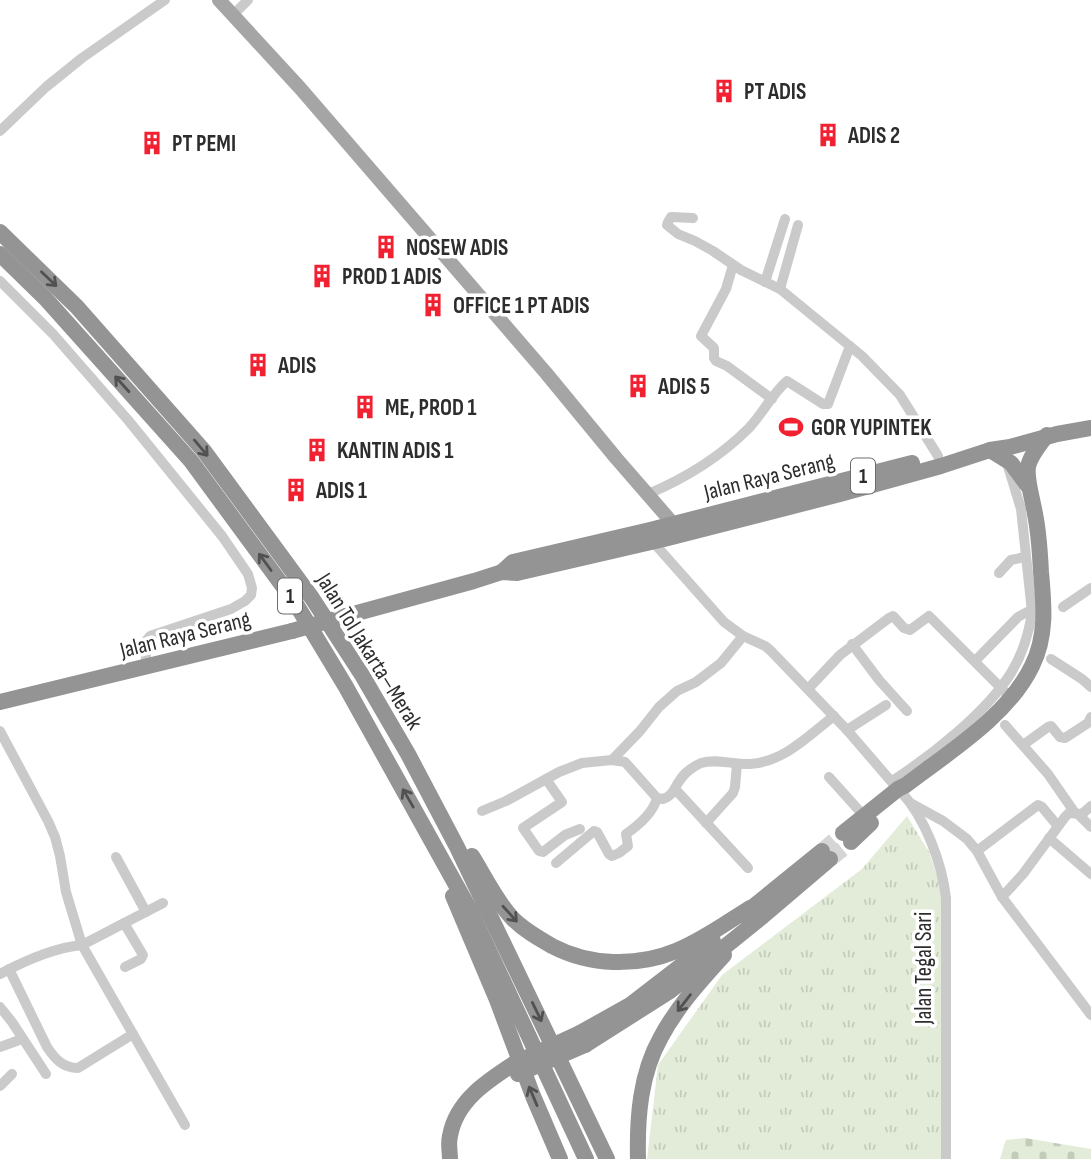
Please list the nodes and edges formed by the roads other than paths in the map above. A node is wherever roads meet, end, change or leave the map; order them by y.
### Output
1 (165, 0) edge
2 (219, 0) edge
3 (248, 0) edge
4 (233, 15) junction
5 (0, 131) edge
6 (693, 218) dead end
7 (785, 219) dead end
8 (798, 225) dead end
9 (0, 232) edge
10 (0, 254) edge
11 (733, 265) junction
12 (0, 281) edge
13 (765, 282) junction
14 (780, 289) junction
15 (850, 346) junction
16 (772, 398) junction
17 (1090, 423) edge
18 (1052, 433) junction
19 (1002, 449) junction
20 (938, 456) junction
21 (896, 473) junction
22 (1029, 479) junction
23 (648, 494) junction
24 (675, 530) junction
25 (653, 542) junction
26 (1025, 557) junction
27 (502, 572) junction
28 (999, 573) dead end
29 (1091, 588) edge
30 (1063, 607) dead end
31 (1032, 612) junction
32 (743, 636) junction
33 (852, 644) junction
34 (1051, 659) dead end
35 (975, 661) junction
36 (146, 667) junction
37 (1091, 687) edge
38 (808, 689) junction
39 (1006, 692) junction
40 (0, 702) edge
41 (886, 705) dead end
42 (908, 711) dead end
43 (834, 716) junction
44 (1091, 720) edge
45 (1005, 725) dead end
46 (847, 730) junction
47 (0, 731) edge
48 (1023, 745) junction
49 (408, 754) junction
50 (612, 760) junction
51 (737, 764) junction
52 (829, 777) dead end
53 (546, 779) junction
54 (676, 789) junction
55 (902, 791) junction
56 (657, 798) junction
57 (1091, 806) edge
58 (482, 811) dead end
59 (1077, 814) junction
60 (864, 816) junction
61 (706, 823) junction
62 (1058, 825) junction
63 (1091, 827) edge
64 (581, 830) junction
65 (428, 833) junction
66 (1049, 838) junction
67 (627, 848) junction
68 (977, 851) junction
69 (826, 855) tunnel mouth
70 (116, 858) dead end
71 (636, 858) dead end
72 (556, 863) dead end
73 (747, 868) dead end
74 (1091, 874) edge
75 (1002, 897) junction
76 (163, 903) dead end
77 (146, 912) junction
78 (757, 912) junction
79 (124, 923) junction
80 (82, 945) junction
81 (125, 967) dead end
82 (4, 972) edge
83 (0, 1007) edge
84 (1091, 1015) edge
85 (133, 1034) junction
86 (22, 1039) junction
87 (0, 1046) edge
88 (517, 1069) junction
89 (12, 1074) dead end
90 (46, 1074) dead end
91 (0, 1086) edge
92 (185, 1125) dead end
93 (450, 1159) edge
94 (458, 1159) edge
95 (560, 1159) edge
96 (586, 1159) edge
97 (607, 1159) edge
98 (638, 1159) edge
99 (946, 1159) edge

1 - 5 street
2 - 4 main road
3 - 4 street
4 - 23 main road
6 - 11 street
7 - 13 street
8 - 14 street
9 -> 49 highway, Jalan Tol Jakarta–Merak / 1
65 -> 10 highway, Jalan Tol Jakarta–Merak / 1
11 - 13 street
11 - 16 street
12 - 36 street
13 - 14 street
14 - 15 street
15 - 16 street
15 - 20 street
16 - 23 street
17 - 18 highway, Jalan Raya Serang / 1
18 - 19 highway, Jalan Raya Serang / 1
18 - 22 highway
19 - 20 highway, Jalan Raya Serang / 1
19 - 21 highway, Jalan Raya Serang / 1
19 - 22 highway
19 - 22 highway
19 - 26 street
20 - 21 highway, Jalan Raya Serang / 1
21 - 24 highway, Jalan Raya Serang / 1
22 - 39 highway
23 - 24 main road
24 - 25 highway, Jalan Raya Serang / 1
24 - 27 highway, Jalan Raya Serang / 1
25 - 27 highway, Jalan Raya Serang / 1
25 - 32 street
26 - 28 street
26 - 31 street
27 - 36 highway, Jalan Raya Serang / 1, bridge
29 - 30 street
31 - 35 street
31 - 39 street
32 - 38 street
32 - 50 street
33 - 35 street
33 - 38 street
33 - 42 street
34 - 37 street
35 - 39 street
36 - 40 highway, Jalan Raya Serang / 1
38 - 43 street
39 - 55 highway
41 - 46 street
43 - 46 street
43 - 51 street
44 - 48 street
45 - 48 street
46 - 55 street
47 - 80 street
48 - 59 street
49 -> 78 highway
49 -> 97 highway, Jalan Tol Jakarta–Merak / 1
50 - 53 street
50 - 56 street
51 - 54 street
51 - 61 street
52 - 60 street
53 - 58 street
53 - 64 street
54 - 56 street
54 - 61 street
55 - 60 highway
55 - 60 highway
55 - 68 street
55 - 99 street, Jalan Tegal Sari
56 - 67 street
57 - 59 street
59 - 62 street
59 - 63 street
61 - 73 street
62 - 66 street
62 - 68 street
64 - 67 street
64 - 72 street
95 -> 65 highway
65 - 96 highway, Jalan Tol Jakarta–Merak / 1
66 - 74 street
66 - 75 street
67 - 71 street
68 - 75 street
69 - 78 highway
70 - 77 street
75 - 84 street
76 - 77 street
77 - 79 street
78 - 88 highway, bridge
78 -> 98 highway
79 - 80 street
79 - 81 street
80 - 82 street
80 - 85 street
82 - 85 street
83 - 86 street
85 - 92 street
86 - 87 street
86 - 90 street
88 - 93 highway
88 - 94 highway
89 - 91 street

